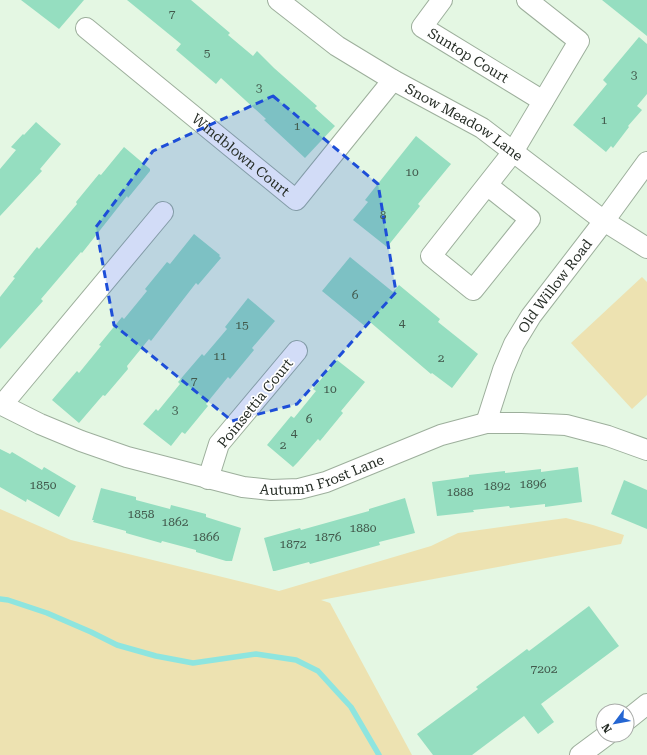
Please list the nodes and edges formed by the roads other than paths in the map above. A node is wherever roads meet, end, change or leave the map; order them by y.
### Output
1 (278, 0) edge
2 (442, 0) edge
3 (527, 0) edge
4 (86, 28) dead end
5 (393, 80) junction
6 (543, 101) junction
7 (514, 152) junction
8 (647, 162) edge
9 (487, 185) junction
10 (163, 212) dead end
11 (604, 221) junction
12 (647, 248) edge
13 (297, 351) dead end
14 (1, 404) edge
15 (486, 423) junction
16 (647, 450) edge
17 (208, 479) junction
18 (647, 704) edge
19 (635, 714) edge
20 (596, 743) edge
21 (580, 755) edge

1 - 5 street, Snow Meadow Lane
2 - 6 street, Suntop Court
3 - 6 street
4 - 5 street, Windblown Court
5 - 7 street, Snow Meadow Lane
6 - 7 street
7 - 9 street
7 - 11 street, Snow Meadow Lane
8 - 11 street, Old Willow Road
9 - 9 street
10 - 14 street
11 - 12 street, Snow Meadow Lane
11 - 15 street, Old Willow Road
13 - 17 street, Poinsettia Court
14 - 17 street, Autumn Frost Lane
15 - 16 street, Autumn Frost Lane
15 - 17 street, Autumn Frost Lane
18 - 19 street
20 - 21 street

